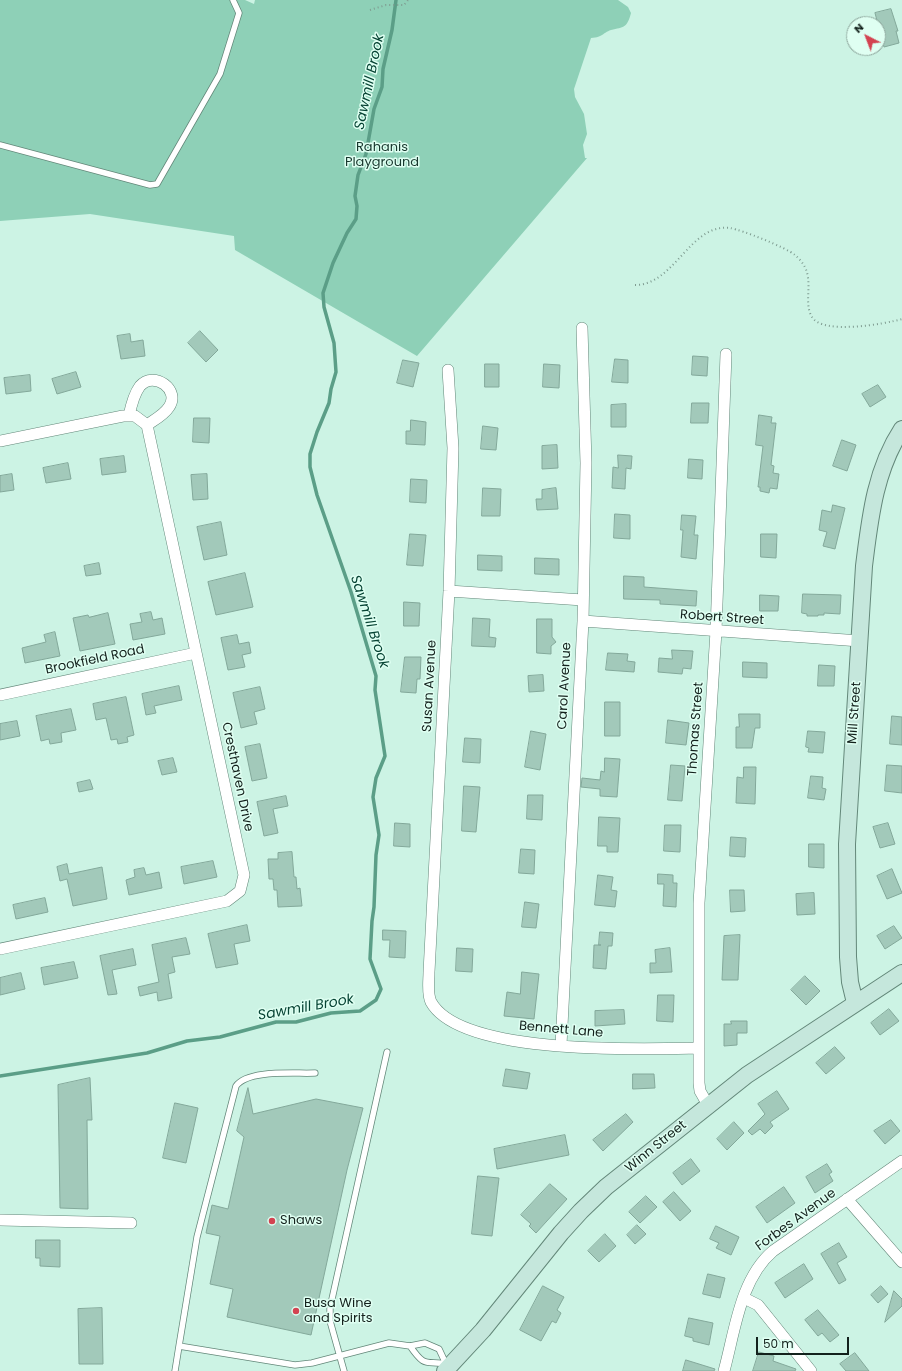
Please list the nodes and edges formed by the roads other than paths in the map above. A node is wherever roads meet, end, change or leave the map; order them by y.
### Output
1 (233, 0) edge
2 (0, 145) edge
3 (582, 328) dead end
4 (726, 354) dead end
5 (448, 370) dead end
6 (129, 416) junction
7 (147, 425) junction
8 (902, 429) edge
9 (0, 441) edge
10 (448, 591) junction
11 (583, 600) junction
12 (583, 621) junction
13 (716, 631) junction
14 (860, 642) junction
15 (196, 653) junction
16 (0, 695) edge
17 (0, 949) edge
18 (902, 973) edge
19 (432, 1002) joint
20 (855, 1003) junction
21 (561, 1046) junction
22 (699, 1048) junction
23 (387, 1052) dead end
24 (315, 1073) dead end
25 (708, 1105) junction
26 (902, 1161) edge
27 (847, 1200) junction
28 (0, 1220) edge
29 (131, 1223) dead end
30 (902, 1262) edge
31 (744, 1298) junction
32 (179, 1346) junction
33 (410, 1346) junction
34 (339, 1355) junction
35 (447, 1368) edge
36 (175, 1371) edge
37 (344, 1371) edge
38 (724, 1371) edge
39 (811, 1371) edge

1 - 2 lane
3 - 11 street, Carol Avenue
4 - 13 street, Thomas Street
5 - 10 street, Susan Avenue
6 - 7 street
6 - 7 street
6 - 9 street
7 - 15 street, Cresthaven Drive
8 - 14 main road, Mill Street
10 - 11 street
10 - 19 street, Susan Avenue
11 - 12 street, Carol Avenue
12 - 13 street, Robert Street
12 - 21 street, Carol Avenue
13 - 14 street, Robert Street
13 - 22 street, Thomas Street
14 - 20 main road, Mill Street
15 - 16 street, Brookfield Road
15 - 17 street, Cresthaven Drive
18 - 20 main road, Winn Street
19 - 21 street, Bennett Lane
20 - 25 main road, Winn Street
21 - 22 street, Bennett Lane
22 - 25 street, Thomas Street
23 - 34 lane
24 - 32 lane
25 - 35 main road, Winn Street
26 - 27 street, Forbes Avenue
27 - 30 street
27 - 31 street, Forbes Avenue
28 - 29 street
31 - 38 street, Forbes Avenue
31 - 39 street
32 - 34 lane
32 - 36 lane
33 - 34 lane
33 - 35 lane
33 - 35 lane
34 - 37 lane

